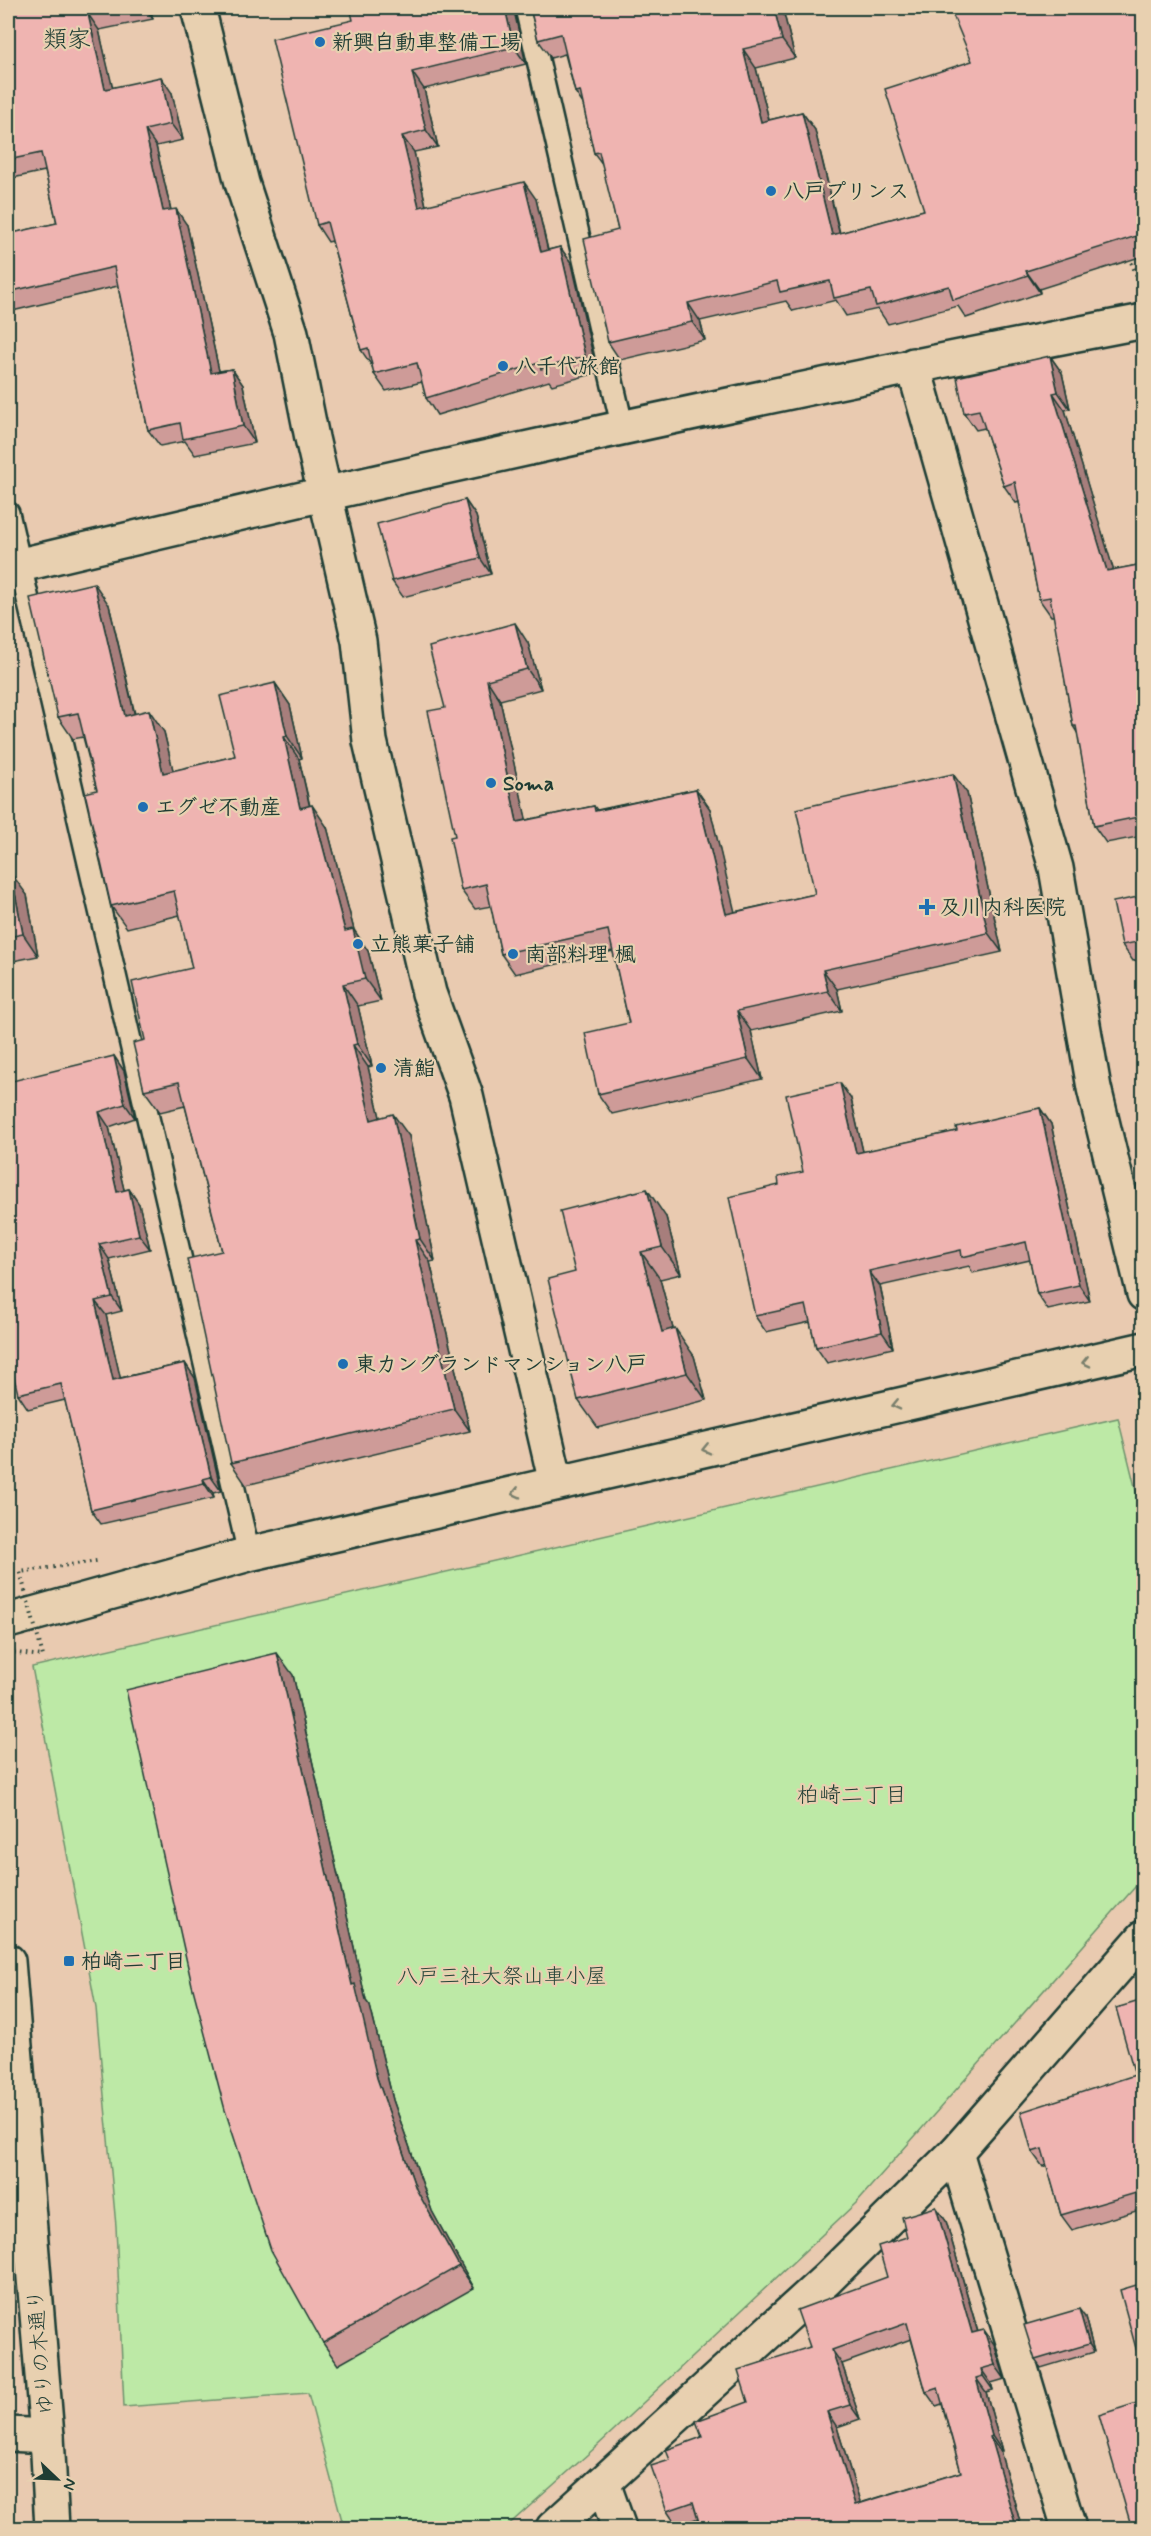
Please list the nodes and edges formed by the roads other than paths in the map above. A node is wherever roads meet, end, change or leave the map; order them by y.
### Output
1 (198, 8) edge
2 (525, 8) edge
3 (1143, 321) edge
4 (913, 365) junction
5 (623, 429) junction
6 (325, 493) junction
7 (8, 513) edge
8 (14, 566) edge
9 (1143, 1294) edge
10 (1143, 1349) edge
11 (556, 1484) junction
12 (249, 1554) junction
13 (8, 1621) edge
14 (1143, 1937) edge
15 (8, 1961) edge
16 (956, 2152) junction
17 (8, 2434) edge
18 (47, 2436) junction
19 (603, 2483) junction
20 (52, 2529) edge
21 (553, 2529) edge
22 (619, 2529) edge
23 (1069, 2529) edge

1 - 6 street
2 - 5 lane
3 - 4 street
4 - 5 street
4 - 9 street
5 - 6 street
6 - 8 street
6 - 11 street
7 - 8 lane
8 - 12 lane
10 -> 11 street
11 -> 12 street
12 - 13 street
14 - 16 street
15 - 18 street, ゆりの木通り
16 - 19 street
16 - 23 street
17 - 18 street
18 - 20 street, ゆりの木通り
19 - 21 street
19 - 22 street

